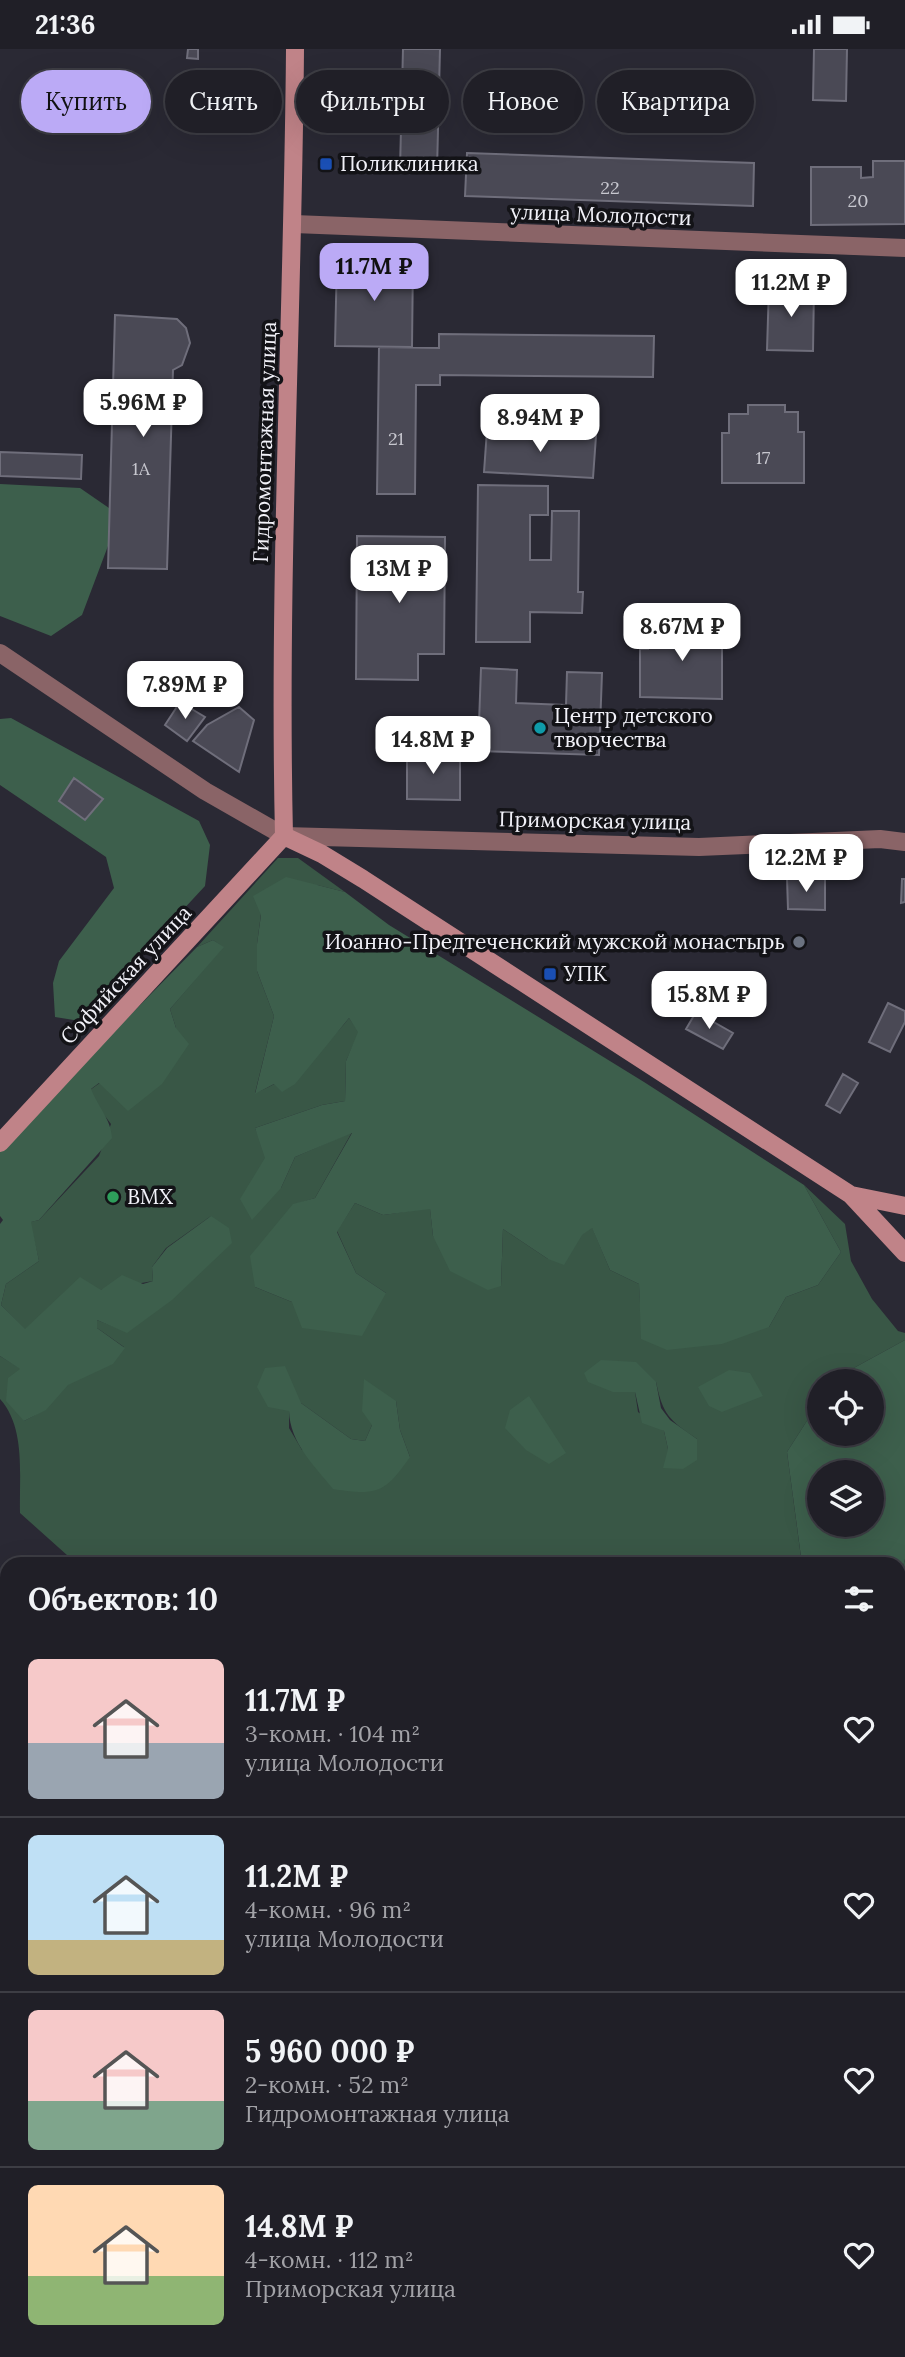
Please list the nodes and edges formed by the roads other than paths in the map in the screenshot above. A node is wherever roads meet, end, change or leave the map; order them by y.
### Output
1 (295, 49) edge
2 (294, 224) junction
3 (905, 249) edge
4 (0, 653) edge
5 (284, 837) junction
6 (905, 842) edge
7 (0, 1143) edge
8 (851, 1195) junction
9 (905, 1206) edge
10 (905, 1252) edge

1 - 2 main road, Гидромонтажная улица
2 - 3 street, улица Молодости
2 - 5 main road, Гидромонтажная улица
4 - 5 street
5 - 6 street, Приморская улица
5 - 7 main road, Софийская улица
5 - 8 main road
8 - 9 main road
8 - 10 main road

